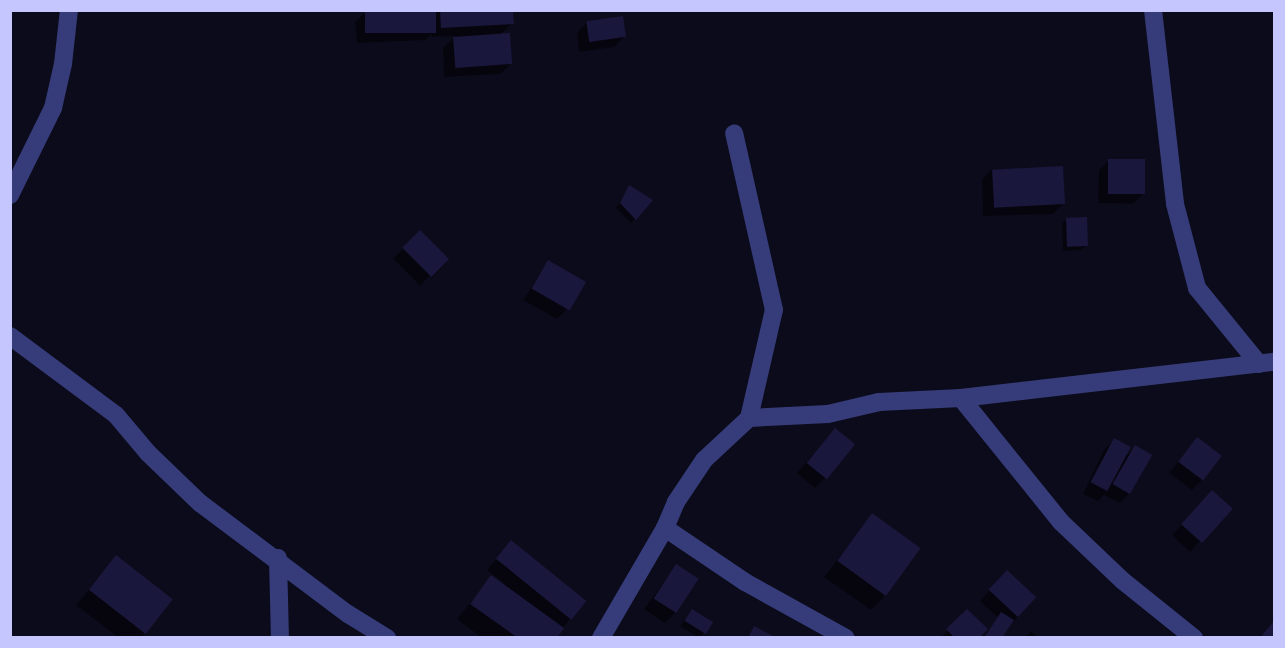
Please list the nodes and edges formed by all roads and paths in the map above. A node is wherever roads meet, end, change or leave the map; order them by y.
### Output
1 (69, 10) edge
2 (1153, 10) edge
3 (734, 133) dead end
4 (10, 195) edge
5 (10, 336) edge
6 (1267, 363) edge
7 (960, 398) junction
8 (749, 418) junction
9 (665, 528) junction
10 (278, 558) junction
11 (280, 638) edge
12 (387, 638) edge
13 (601, 638) edge
14 (846, 638) edge
15 (1194, 638) edge

1 - 4 street
2 - 6 street
3 - 8 street
5 - 10 street
6 - 7 street
7 - 8 street
7 - 15 street
8 - 9 street
9 - 13 street
9 - 14 street
10 - 11 street
10 - 12 street

